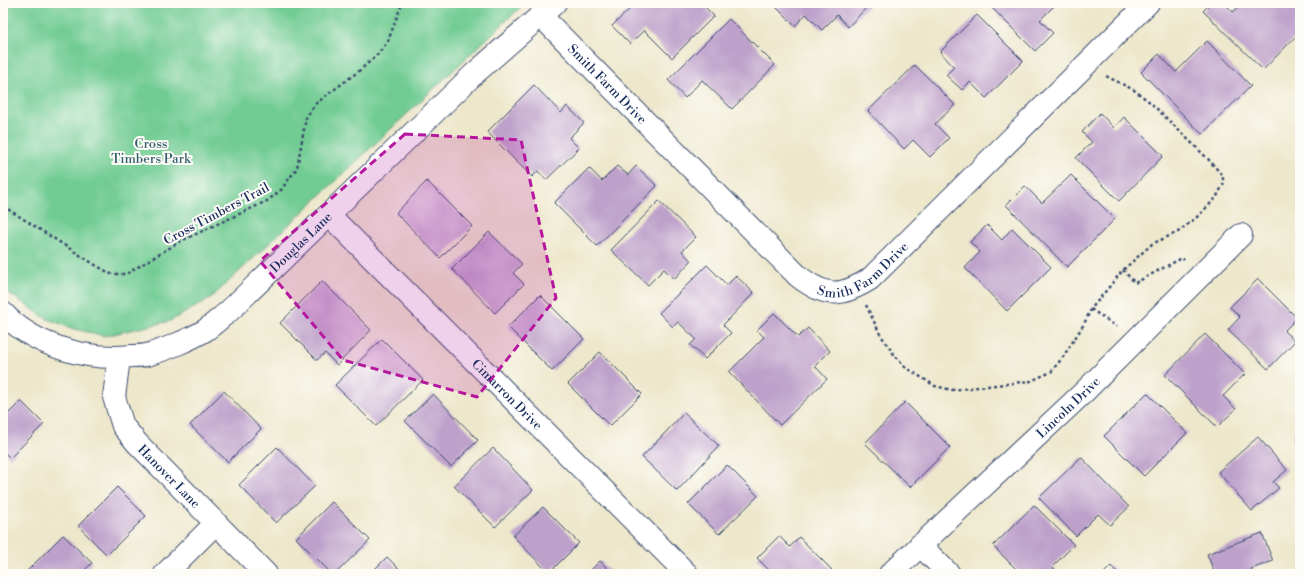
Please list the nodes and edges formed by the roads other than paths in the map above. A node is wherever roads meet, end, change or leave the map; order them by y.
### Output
1 (1148, 3) edge
2 (548, 10) edge
3 (329, 215) junction
4 (1241, 236) dead end
5 (6, 322) edge
6 (119, 358) junction
7 (216, 523) junction
8 (920, 545) junction
9 (165, 574) edge
10 (266, 574) edge
11 (687, 574) edge
12 (890, 574) edge
13 (949, 574) edge

1 - 2 street, Smith Farm Drive
2 - 3 street, Douglas Lane
3 - 6 street, Douglas Lane
3 - 11 street, Cimarron Drive
4 - 8 street, Lincoln Drive
5 - 6 street, Douglas Lane
6 - 7 street, Hanover Lane
7 - 9 street
7 - 10 street, Hanover Lane
8 - 12 street, Lincoln Drive
8 - 13 street

